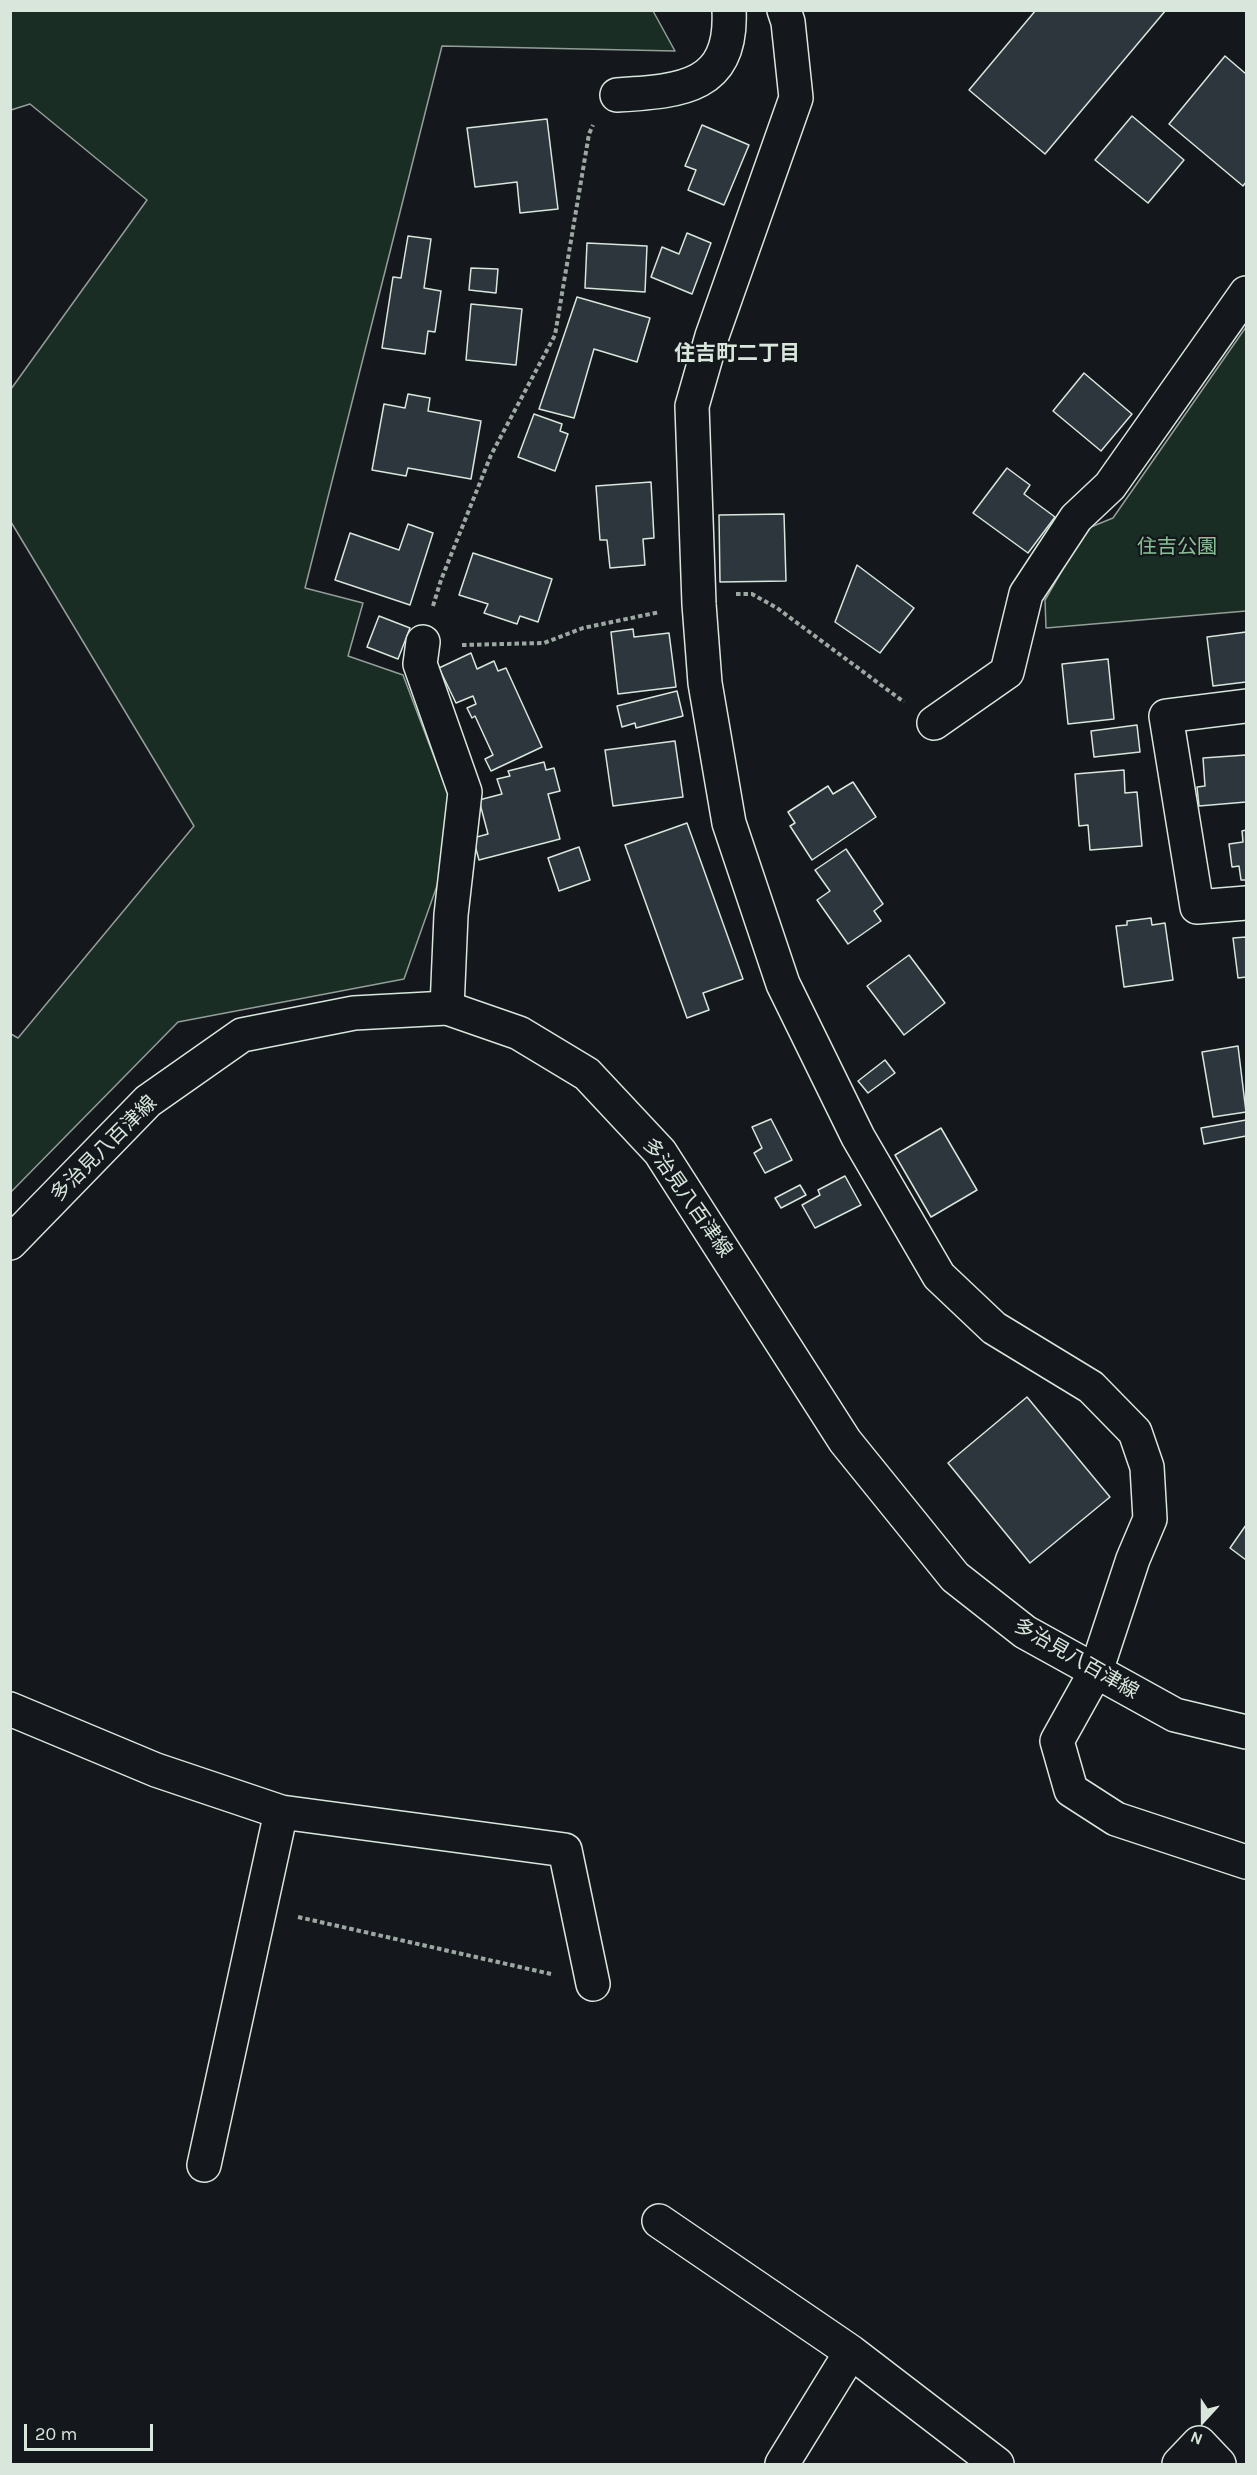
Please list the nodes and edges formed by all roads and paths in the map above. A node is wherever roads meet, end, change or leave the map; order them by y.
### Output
1 (729, 10) edge
2 (784, 10) edge
3 (617, 95) joint
4 (1246, 293) edge
5 (423, 642) joint
6 (1246, 706) edge
7 (934, 723) dead end
8 (1246, 903) edge
9 (447, 1008) junction
10 (10, 1243) edge
11 (1096, 1671) junction
12 (10, 1709) edge
13 (1246, 1732) edge
14 (281, 1812) junction
15 (1246, 1862) edge
16 (260, 1908) junction
17 (593, 1984) joint
18 (204, 2165) dead end
19 (659, 2221) dead end
20 (851, 2352) junction
21 (782, 2464) edge
22 (997, 2464) edge
23 (1179, 2464) edge
24 (1219, 2464) edge

1 - 3 street
2 - 11 street
3 - 5 path
4 - 7 street
5 - 9 street
6 - 8 street
9 - 10 street, 多治見八百津線
9 - 11 street, 多治見八百津線
11 - 13 street, 多治見八百津線
11 - 15 street
12 - 14 street
14 - 16 street
14 - 17 street
16 - 17 path
16 - 18 street
19 - 20 street
20 - 21 street
20 - 22 street
23 - 24 street

